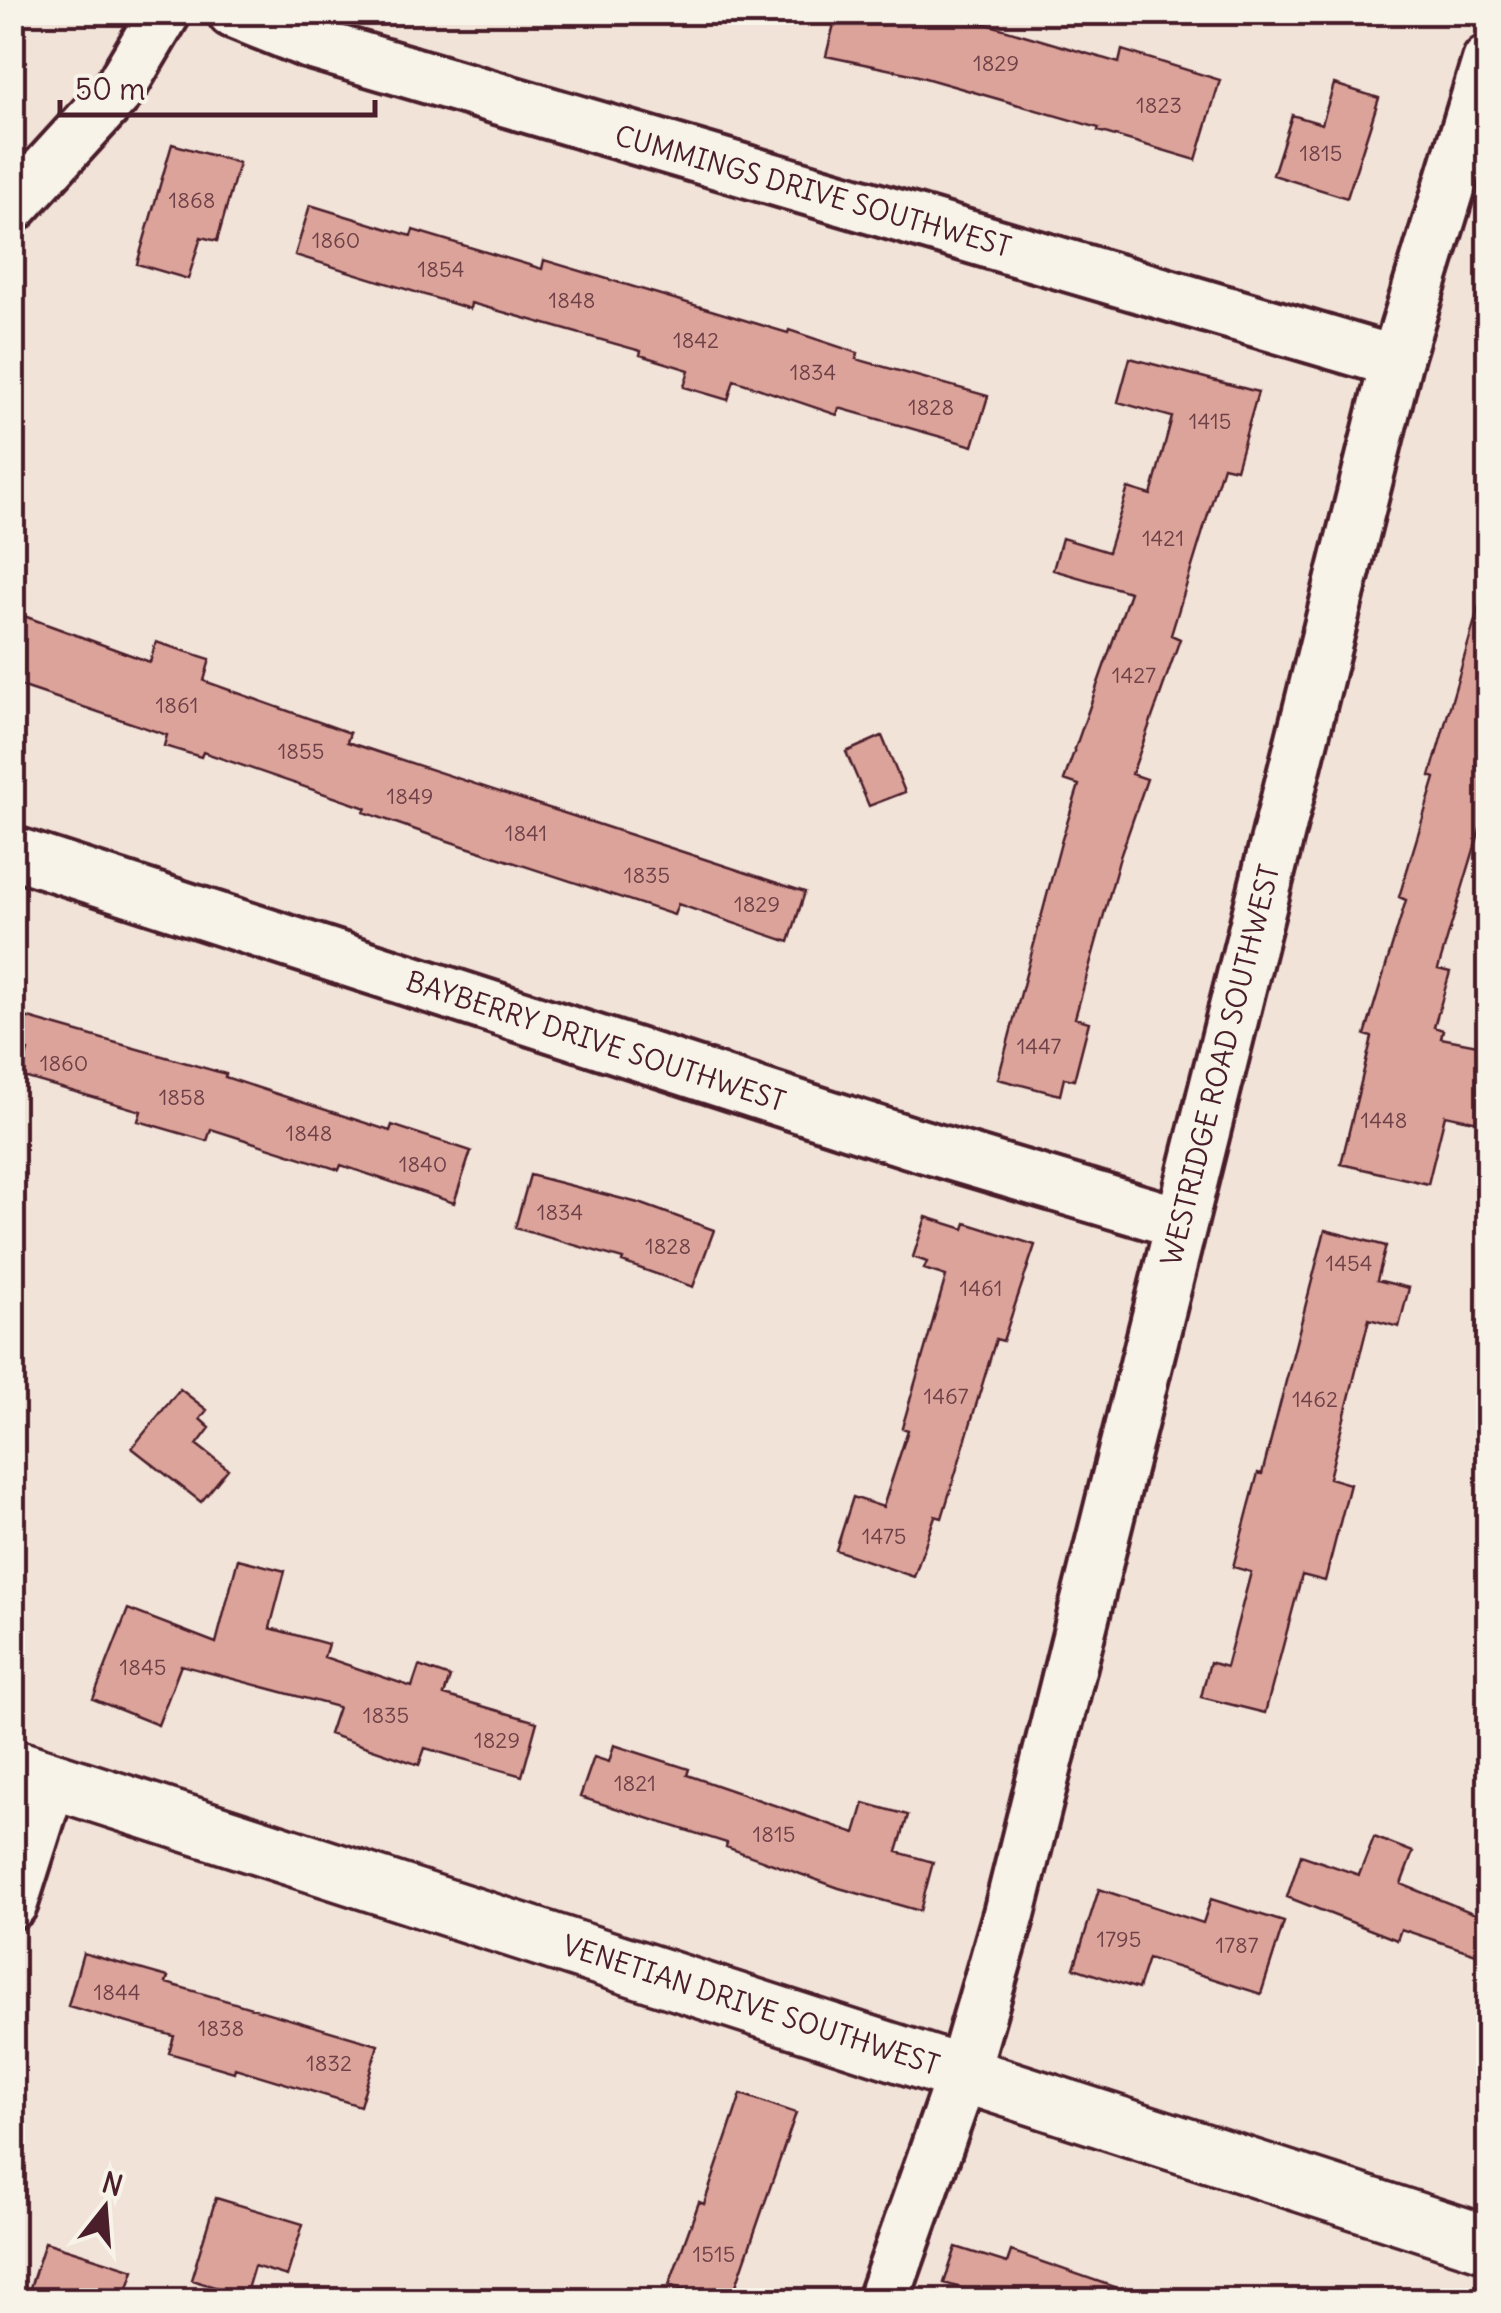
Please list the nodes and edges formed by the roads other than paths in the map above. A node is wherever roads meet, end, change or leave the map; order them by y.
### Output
1 (165, 12) edge
2 (233, 12) edge
3 (1488, 60) edge
4 (12, 207) edge
5 (1396, 362) junction
6 (12, 852) edge
7 (1181, 1223) junction
8 (32, 1773) edge
9 (12, 1903) edge
10 (962, 2073) junction
11 (1488, 2244) edge
12 (884, 2300) edge

1 - 4 street
2 - 5 street, CUMMINGS DRIVE SOUTHWEST
3 - 5 street, WESTRIDGE ROAD SOUTHWEST
5 - 7 street, WESTRIDGE ROAD SOUTHWEST
6 - 7 street, BAYBERRY DRIVE SOUTHWEST
7 - 10 street, WESTRIDGE ROAD SOUTHWEST
8 - 9 street
8 - 10 street, VENETIAN DRIVE SOUTHWEST
10 - 11 street, VENETIAN DRIVE SOUTHWEST
10 - 12 street, WESTRIDGE ROAD SOUTHWEST

